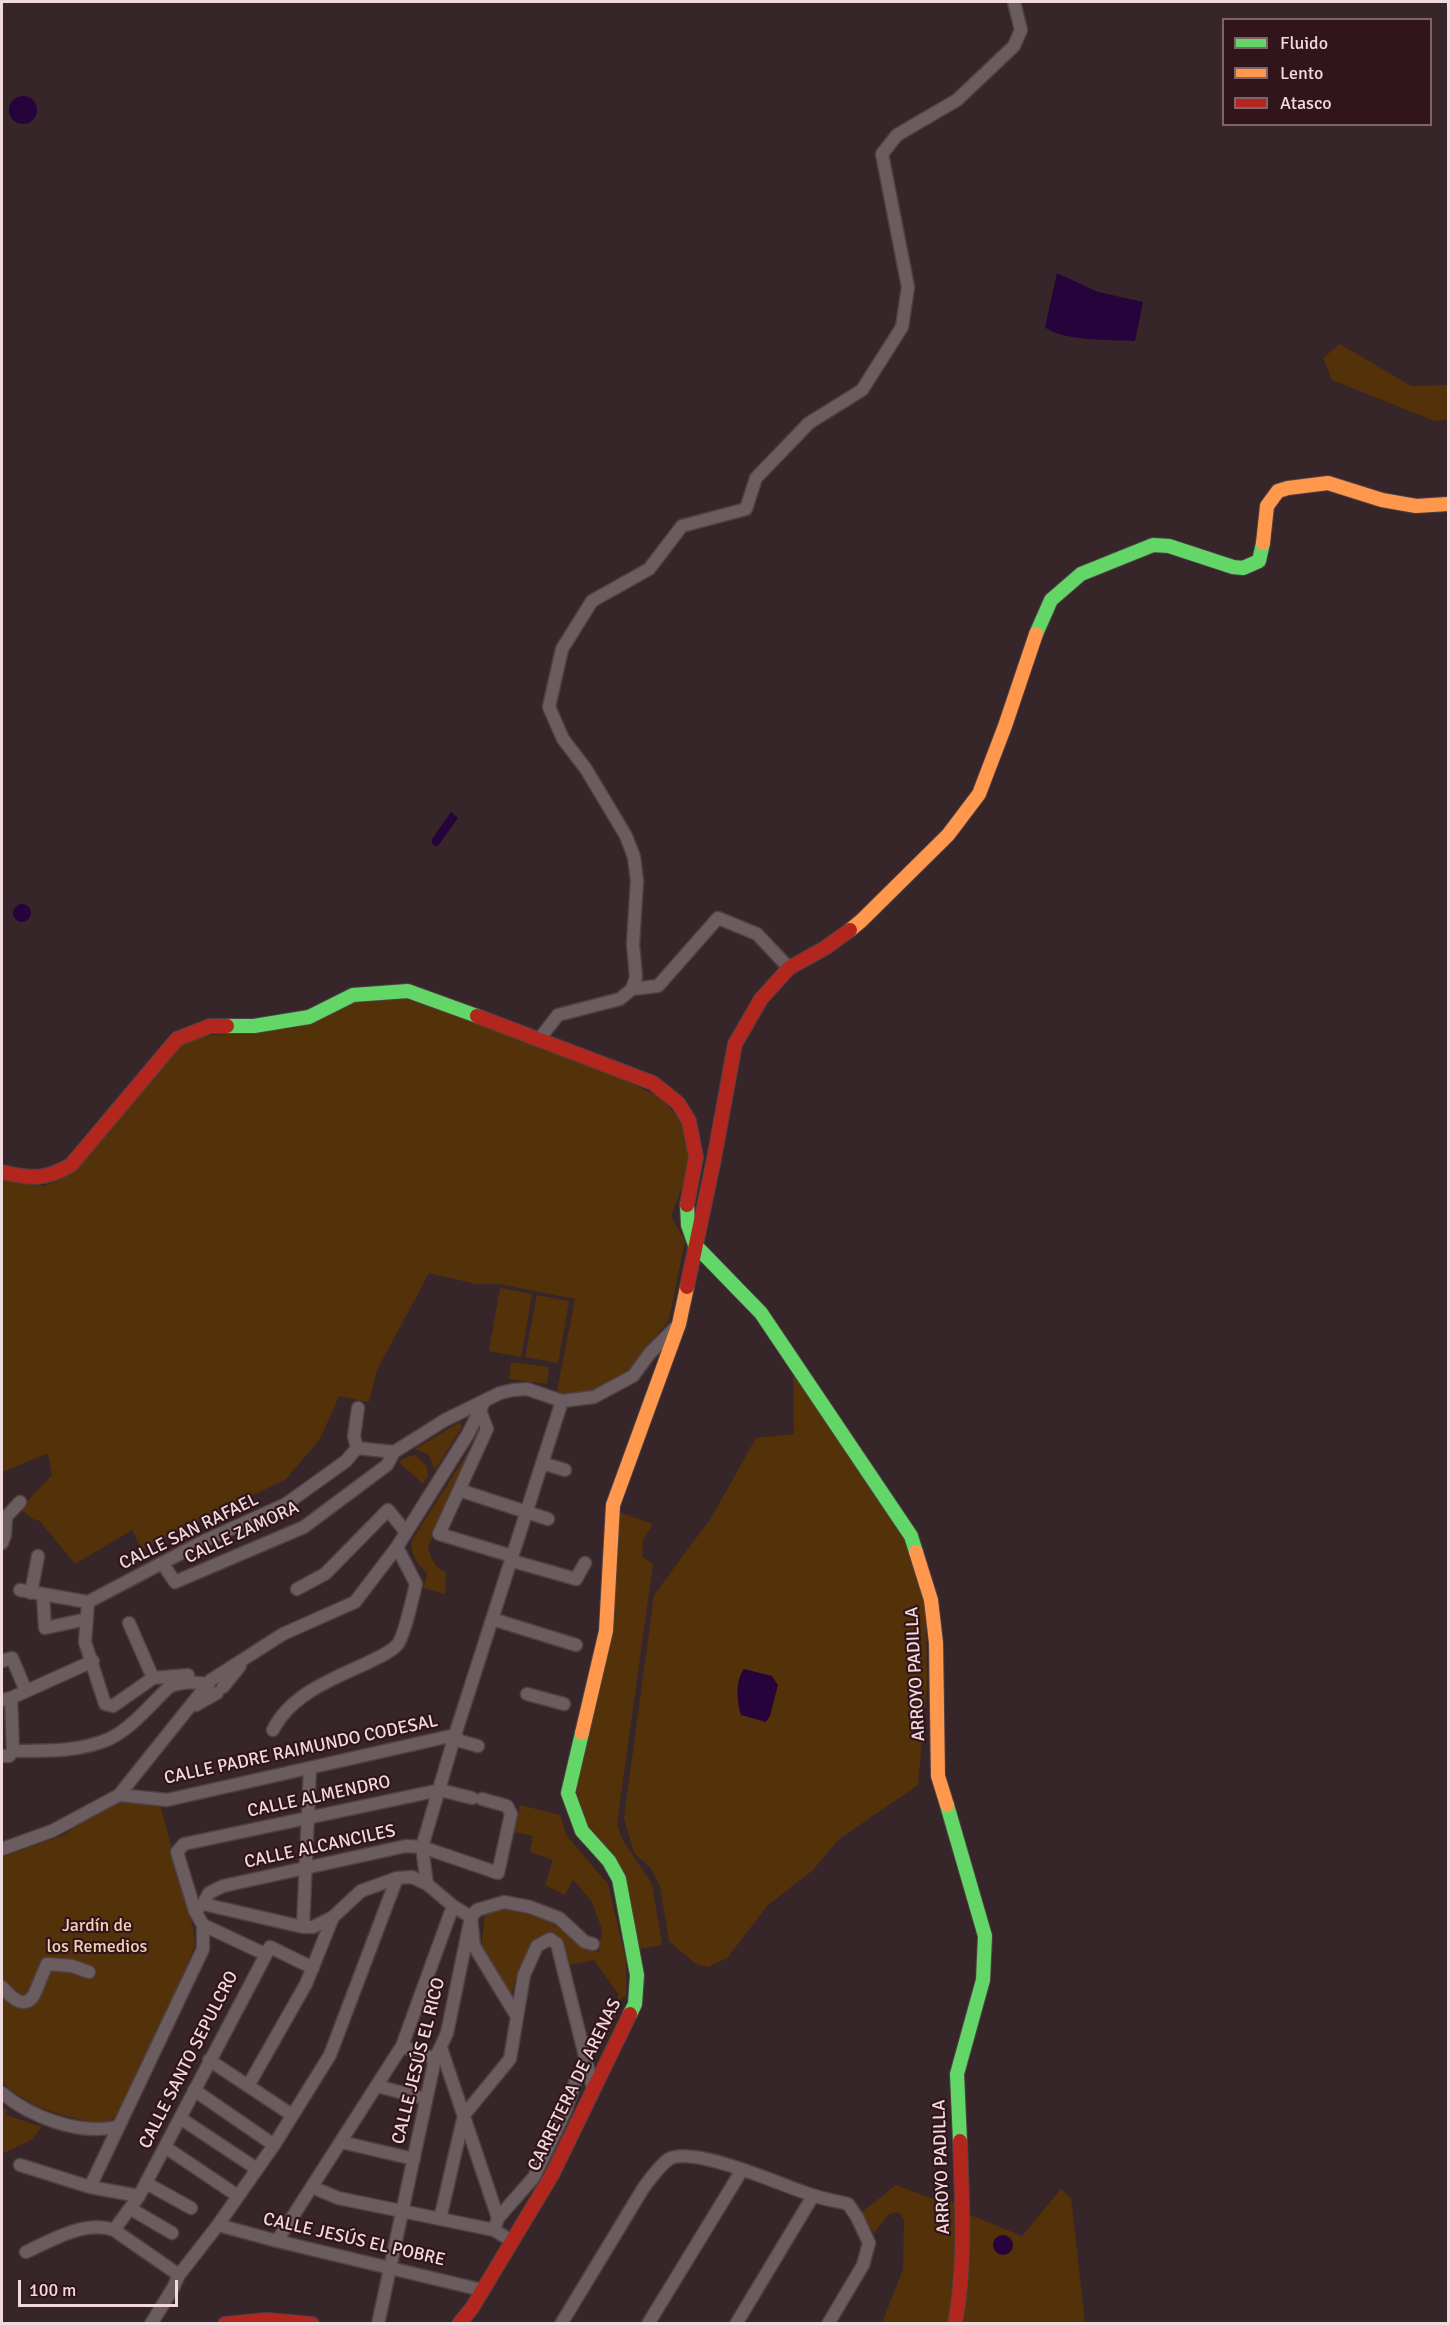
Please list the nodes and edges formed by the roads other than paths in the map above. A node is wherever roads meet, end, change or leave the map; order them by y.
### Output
1 (1014, 2) edge
2 (1449, 504) edge
3 (789, 968) junction
4 (632, 989) junction
5 (540, 1038) junction
6 (2, 1172) edge
7 (695, 1245) junction
8 (679, 1324) junction
9 (562, 1401) junction
10 (482, 1405) junction
11 (358, 1408) dead end
12 (357, 1448) junction
13 (393, 1452) junction
14 (542, 1463) junction
15 (565, 1470) dead end
16 (459, 1490) junction
17 (21, 1502) dead end
18 (526, 1511) junction
19 (4, 1518) edge
20 (548, 1519) dead end
21 (406, 1532) junction
22 (2, 1543) edge
23 (397, 1547) junction
24 (38, 1556) dead end
25 (512, 1556) junction
26 (162, 1563) junction
27 (585, 1563) dead end
28 (297, 1589) dead end
29 (31, 1593) junction
30 (88, 1602) junction
31 (87, 1619) junction
32 (492, 1619) junction
33 (129, 1623) dead end
34 (576, 1645) dead end
35 (2, 1661) edge
36 (93, 1661) junction
37 (153, 1678) junction
38 (215, 1685) junction
39 (26, 1691) junction
40 (527, 1694) dead end
41 (4, 1697) edge
42 (564, 1704) dead end
43 (273, 1730) dead end
44 (455, 1735) junction
45 (478, 1746) dead end
46 (7, 1754) edge
47 (310, 1768) junction
48 (440, 1790) junction
49 (120, 1795) junction
50 (477, 1798) joint
51 (309, 1818) junction
52 (422, 1847) junction
53 (2, 1849) edge
54 (305, 1868) junction
55 (397, 1878) junction
56 (428, 1884) junction
57 (453, 1905) junction
58 (199, 1907) junction
59 (333, 1917) junction
60 (471, 1917) junction
61 (203, 1925) junction
62 (303, 1927) junction
63 (593, 1944) dead end
64 (265, 1954) junction
65 (313, 1968) junction
66 (89, 1972) dead end
67 (2, 1987) edge
68 (516, 2015) junction
69 (402, 2046) junction
70 (438, 2054) junction
71 (209, 2060) junction
72 (586, 2063) junction
73 (248, 2086) junction
74 (377, 2086) junction
75 (592, 2088) junction
76 (194, 2090) junction
77 (2, 2093) edge
78 (426, 2099) junction
79 (292, 2115) junction
80 (464, 2115) junction
81 (180, 2118) junction
82 (116, 2127) junction
83 (341, 2142) junction
84 (274, 2145) junction
85 (165, 2147) junction
86 (414, 2159) junction
87 (20, 2165) dead end
88 (257, 2169) junction
89 (742, 2170) junction
90 (146, 2183) junction
91 (90, 2187) junction
92 (312, 2187) junction
93 (139, 2196) junction
94 (238, 2196) junction
95 (813, 2196) junction
96 (191, 2208) dead end
97 (131, 2209) junction
98 (403, 2212) junction
99 (498, 2218) junction
100 (440, 2219) junction
101 (218, 2225) junction
102 (114, 2230) junction
103 (494, 2230) junction
104 (172, 2234) dead end
105 (277, 2241) junction
106 (512, 2241) junction
107 (26, 2252) dead end
108 (390, 2267) junction
109 (179, 2275) junction
110 (482, 2290) junction
111 (155, 2322) edge
112 (232, 2323) edge
113 (312, 2324) edge
114 (378, 2324) edge
115 (459, 2324) edge
116 (561, 2324) edge
117 (648, 2324) edge
118 (736, 2324) edge
119 (828, 2324) edge
120 (955, 2324) edge

1 - 4 street
2 - 3 street, CARRETERA DE ARENAS
3 - 4 street
3 - 7 street, CARRETERA DE ARENAS
4 - 5 street
5 - 6 street, ARROYO PADILLA
5 - 7 street, ARROYO PADILLA
7 - 8 street, CARRETERA DE ARENAS
7 - 120 street, ARROYO PADILLA
8 - 9 street
8 - 75 street, CARRETERA DE ARENAS
9 - 10 street
9 - 14 street
10 - 13 street
10 - 16 street
10 - 21 street
11 - 12 street
12 - 13 street
12 - 26 street, CALLE SAN RAFAEL
13 - 26 street, CALLE ZAMORA
14 - 15 street
14 - 18 street
16 - 18 street
16 - 25 street
17 - 19 street
18 - 20 street
18 - 25 street
19 - 22 street
21 - 23 street
21 - 28 street
23 - 38 street
23 - 43 street
24 - 29 street
25 - 27 street
25 - 32 street
26 - 30 street, CALLE SAN RAFAEL
29 - 30 street
29 - 31 street
30 - 31 street
31 - 36 street
32 - 34 street
32 - 44 street
33 - 37 street
35 - 39 street
36 - 37 street
36 - 39 street
37 - 38 street
38 - 46 street
38 - 49 street
39 - 41 street
40 - 42 street
41 - 46 street
44 - 45 street
44 - 47 street, CALLE PADRE RAIMUNDO CODESAL
44 - 48 street
47 - 49 street, CALLE PADRE RAIMUNDO CODESAL
47 - 51 street
48 - 50 street, CALLE ALMENDRO
48 - 51 street, CALLE ALMENDRO
48 - 52 street
49 - 53 street
50 - 52 street, CALLE ALCANCILES
51 - 54 street
51 - 58 street, CALLE ALMENDRO
52 - 54 street, CALLE ALCANCILES
52 - 56 street
54 - 58 street, CALLE ALCANCILES
54 - 62 street
55 - 56 street
55 - 59 street
55 - 79 street
56 - 57 street
57 - 60 street
57 - 69 street
58 - 61 street
58 - 62 street
59 - 62 street
59 - 65 street
60 - 63 street
60 - 68 street
60 - 70 street, CALLE JESÚS EL RICO
61 - 64 street
61 - 82 street, CALLE SANTO SEPULCRO
64 - 65 street
64 - 71 street, CALLE SANTO SEPULCRO
65 - 73 street
66 - 67 street
68 - 72 street
68 - 80 street
69 - 70 street
69 - 74 street
70 - 78 street, CALLE JESÚS EL RICO
70 - 80 street
71 - 73 street
71 - 76 street, CALLE SANTO SEPULCRO
72 - 75 street
72 - 99 street
73 - 79 street
74 - 78 street
74 - 83 street
75 - 106 street, CARRETERA DE ARENAS
76 - 81 street, CALLE SANTO SEPULCRO
76 - 84 street
77 - 82 street
78 - 86 street, CALLE JESÚS EL RICO
79 - 84 street
80 - 99 street
80 - 100 street
81 - 85 street, CALLE SANTO SEPULCRO
81 - 88 street
82 - 91 street, CALLE SANTO SEPULCRO
83 - 86 street
83 - 92 street
84 - 88 street
85 - 90 street, CALLE SANTO SEPULCRO
85 - 94 street
86 - 98 street, CALLE JESÚS EL RICO
87 - 91 street
88 - 94 street
89 - 95 street
89 - 116 street
89 - 117 street
90 - 93 street, CALLE SANTO SEPULCRO
90 - 96 street
91 - 93 street
92 - 98 street
92 - 105 street
93 - 97 street, CALLE SANTO SEPULCRO
94 - 101 street
95 - 118 street
95 - 119 street
97 - 102 street, CALLE SANTO SEPULCRO
97 - 104 street
98 - 100 street
98 - 108 street, CALLE JESÚS EL RICO
99 - 103 street
100 - 103 street
101 - 105 street, CALLE JESÚS EL POBRE
101 - 109 street
102 - 107 street
102 - 109 street
103 - 106 street
105 - 108 street, CALLE JESÚS EL POBRE
106 - 110 street, CARRETERA DE ARENAS
108 - 110 street, CALLE JESÚS EL POBRE
108 - 114 street, CALLE JESÚS EL RICO
109 - 111 street
110 - 115 street, CARRETERA DE ARENAS
112 - 113 street

